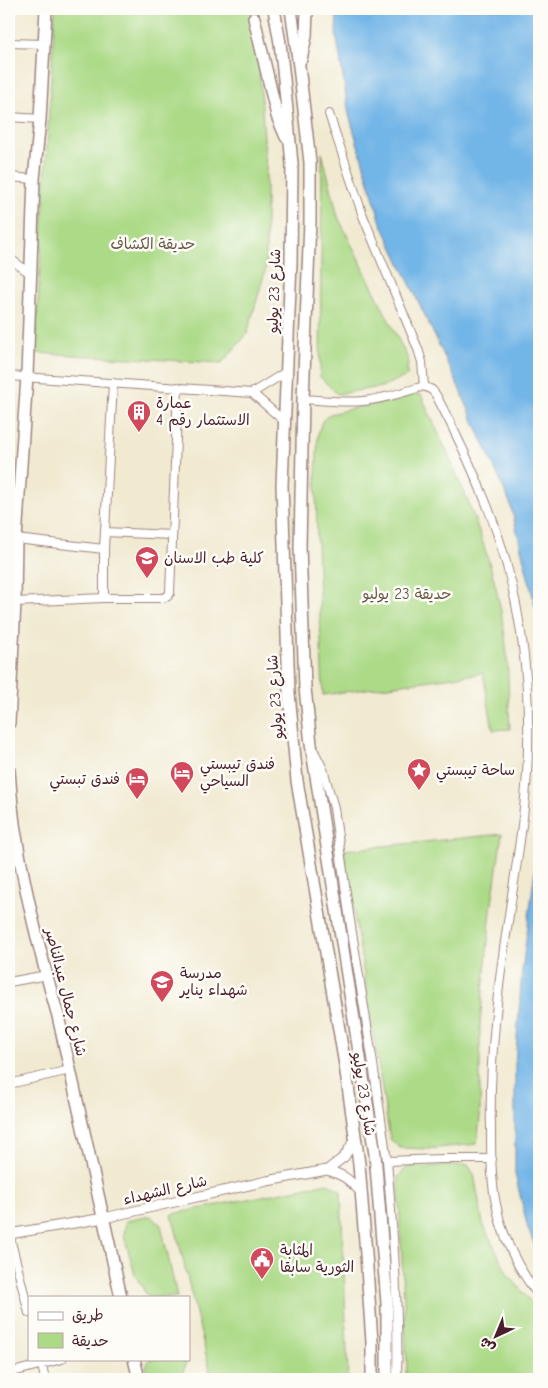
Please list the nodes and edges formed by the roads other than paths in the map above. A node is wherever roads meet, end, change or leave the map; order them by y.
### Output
1 (46, 9) edge
2 (274, 9) edge
3 (291, 9) edge
4 (307, 9) edge
5 (254, 18) dead end
6 (9, 43) edge
7 (44, 44) junction
8 (299, 66) junction
9 (329, 114) dead end
10 (9, 116) edge
11 (40, 119) junction
12 (291, 150) junction
13 (9, 177) edge
14 (34, 179) junction
15 (9, 258) edge
16 (30, 274) junction
17 (286, 372) junction
18 (9, 376) edge
19 (28, 376) junction
20 (113, 383) junction
21 (424, 386) junction
22 (178, 387) junction
23 (252, 393) junction
24 (304, 399) junction
25 (284, 421) junction
26 (105, 532) junction
27 (172, 535) junction
28 (16, 539) junction
29 (104, 549) junction
30 (12, 559) edge
31 (104, 598) junction
32 (15, 602) junction
33 (10, 655) edge
34 (305, 692) junction
35 (289, 693) junction
36 (9, 723) edge
37 (311, 744) junction
38 (9, 771) edge
39 (47, 975) junction
40 (9, 982) edge
41 (374, 1065) junction
42 (361, 1067) junction
43 (70, 1070) junction
44 (9, 1084) edge
45 (355, 1136) junction
46 (492, 1159) junction
47 (386, 1161) junction
48 (327, 1170) junction
49 (362, 1193) junction
50 (104, 1218) junction
51 (9, 1234) edge
52 (121, 1296) edge
53 (539, 1296) edge
54 (28, 1309) edge
55 (55, 1360) edge
56 (134, 1360) edge
57 (41, 1362) edge
58 (9, 1373) edge
59 (45, 1379) edge
60 (139, 1379) edge
61 (372, 1379) edge
62 (387, 1379) edge
63 (397, 1379) edge

1 - 7 main road
2 - 12 main road, شارع 23 يوليو
3 - 8 main road, شارع 23 يوليو
4 - 8 main road
5 - 12 main road
6 - 7 street
7 - 11 main road
8 - 24 main road, شارع 23 يوليو
9 - 21 street
10 - 11 street
11 - 14 main road
12 - 17 main road, شارع 23 يوليو
13 - 14 street
14 - 16 main road
15 - 16 street
16 - 19 main road
17 - 23 street
17 - 25 main road, شارع 23 يوليو
18 - 19 street
19 - 20 street
19 - 28 main road
20 - 22 street
20 - 26 street
21 - 24 street
21 - 46 street
22 - 23 street
22 - 27 street
23 - 25 street
24 - 34 main road, شارع 23 يوليو
25 - 35 main road, شارع 23 يوليو
26 - 27 street
26 - 29 street
27 - 31 street
28 - 29 street
28 - 30 main road
29 - 31 street
30 - 32 main road
31 - 32 street
32 - 33 main road
33 - 36 main road
34 - 35 main road
34 - 37 main road, شارع 23 يوليو
35 - 45 main road, شارع 23 يوليو
37 - 41 street
37 - 42 main road, شارع 23 يوليو
38 - 39 main road, شارع جمال عبدالناصر
39 - 40 street
39 - 43 main road, شارع جمال عبدالناصر
41 - 42 street
41 - 47 street
42 - 62 main road, شارع 23 يوليو
43 - 44 street
43 - 50 main road, شارع جمال عبدالناصر
45 - 48 street, شارع الشهداء
45 - 49 main road, شارع 23 يوليو
46 - 47 street
46 - 53 street
47 - 63 street
48 - 49 street
48 - 50 street, شارع الشهداء
49 - 61 main road, شارع 23 يوليو
50 - 51 street, شارع الشهداء
50 - 52 main road, شارع جمال عبدالناصر
51 - 54 street
55 - 57 street
56 - 60 main road
57 - 58 street
57 - 59 street

